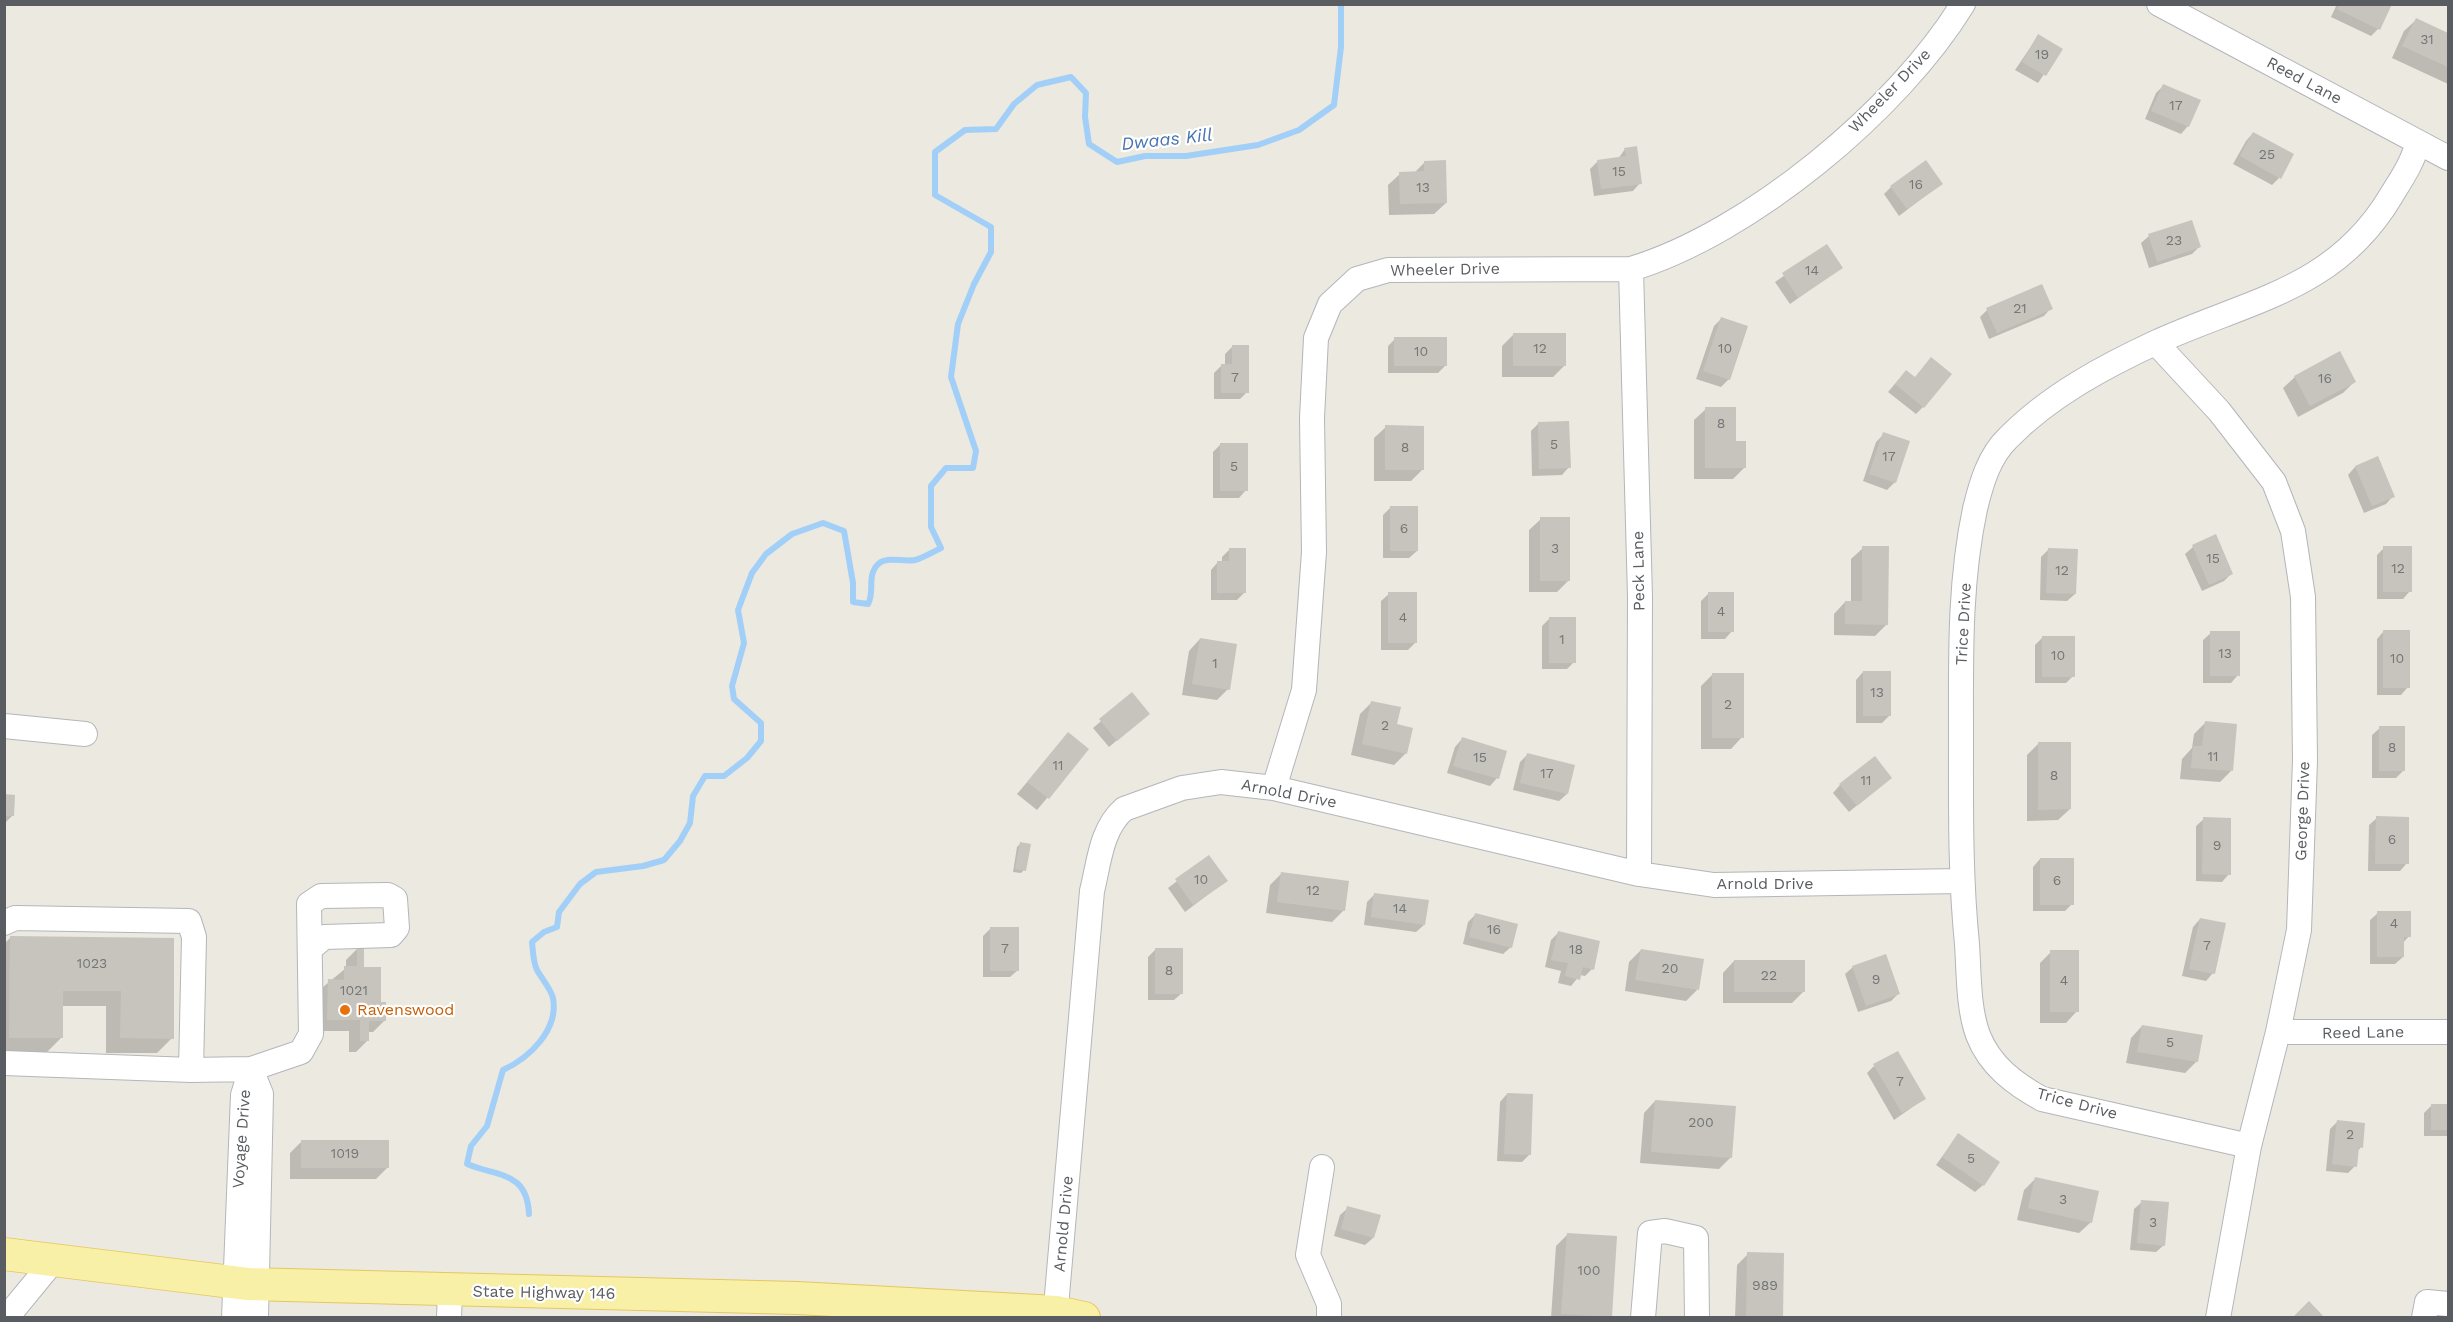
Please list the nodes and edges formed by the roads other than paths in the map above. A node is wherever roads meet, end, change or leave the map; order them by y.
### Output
1 (1963, 4) edge
2 (2159, 4) edge
3 (2418, 142) junction
4 (2448, 158) edge
5 (1631, 268) junction
6 (2156, 343) junction
7 (4, 726) edge
8 (85, 734) dead end
9 (1274, 788) junction
10 (1639, 874) junction
11 (1961, 881) junction
12 (4, 923) edge
13 (311, 948) dead end
14 (2278, 1032) junction
15 (2448, 1032) edge
16 (4, 1063) edge
17 (251, 1069) junction
18 (191, 1070) junction
19 (2249, 1146) junction
20 (1322, 1167) dead end
21 (4, 1254) edge
22 (54, 1260) junction
23 (246, 1284) junction
24 (449, 1304) edge
25 (2448, 1304) edge
26 (7, 1313) edge
27 (1065, 1316) edge
28 (234, 1317) edge
29 (255, 1317) edge
30 (1329, 1317) edge
31 (1643, 1317) edge
32 (1696, 1317) edge
33 (2218, 1317) edge
34 (2424, 1317) edge

1 - 5 street, Wheeler Drive
2 - 3 street, Reed Lane
3 - 4 street, Reed Lane
3 - 6 street, Trice Drive
5 - 9 street, Wheeler Drive
5 - 10 street, Peck Lane
6 - 11 street, Trice Drive
6 - 14 street, George Drive
7 - 8 street
9 - 10 street, Arnold Drive
9 - 27 street, Arnold Drive
10 - 11 street, Arnold Drive
11 - 19 street, Trice Drive
12 - 18 street
13 - 17 street
14 - 15 street, Reed Lane
14 - 19 street, George Drive
16 - 18 street
17 - 18 street
17 - 23 street, Voyage Drive
19 - 33 street, George Drive
20 - 30 street
21 - 22 main road, State Highway 146
22 - 23 main road, State Highway 146
22 - 26 street
23 - 24 main road, State Highway 146
23 - 28 street
23 - 29 street
24 - 27 main road, State Highway 146
25 - 34 street
31 - 32 street

